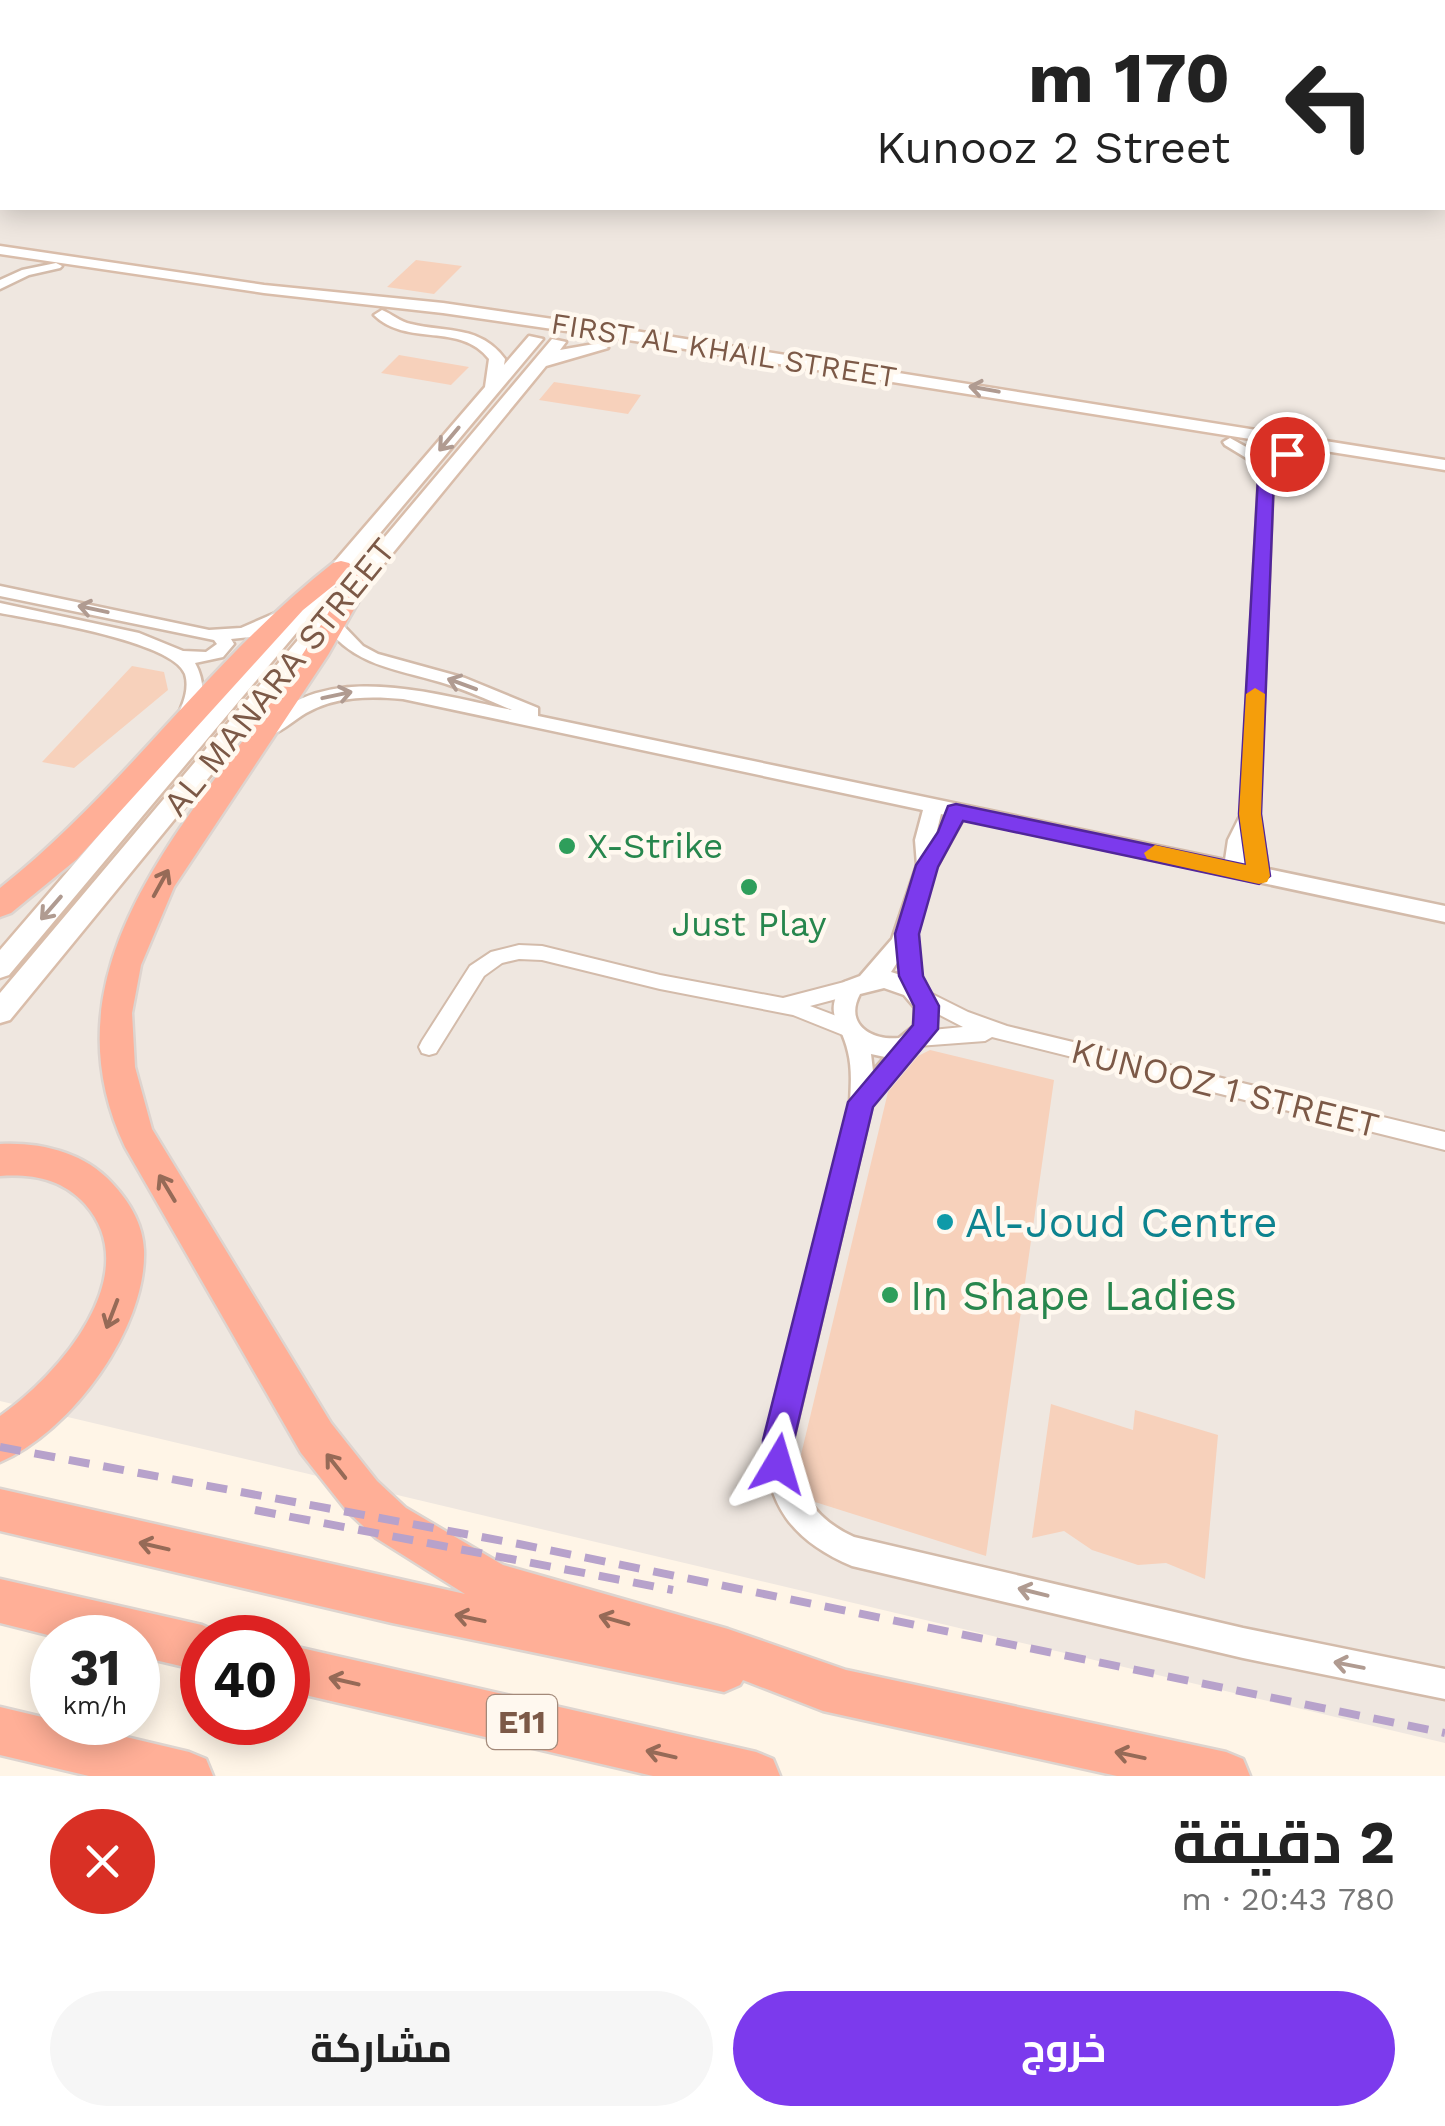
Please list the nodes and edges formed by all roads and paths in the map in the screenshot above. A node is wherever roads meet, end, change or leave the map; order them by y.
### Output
1 (0, 250) edge
2 (0, 258) edge
3 (18, 261) junction
4 (56, 266) junction
5 (4, 282) edge
6 (382, 316) junction
7 (546, 332) junction
8 (600, 348) junction
9 (722, 350) junction
10 (540, 365) junction
11 (493, 388) junction
12 (1230, 442) junction
13 (1302, 452) junction
14 (1445, 465) edge
15 (1445, 474) edge
16 (1266, 477) junction
17 (351, 572) junction
18 (0, 590) edge
19 (294, 605) junction
20 (0, 608) edge
21 (333, 625) junction
22 (219, 635) junction
23 (180, 656) junction
24 (181, 726) junction
25 (585, 734) junction
26 (255, 744) junction
27 (934, 806) junction
28 (956, 811) junction
29 (1250, 814) junction
30 (927, 865) junction
31 (1233, 870) junction
32 (1259, 876) junction
33 (0, 905) edge
34 (1445, 914) edge
35 (907, 934) junction
36 (0, 968) edge
37 (861, 984) junction
38 (918, 993) junction
39 (776, 1004) junction
40 (0, 1012) edge
41 (852, 1033) junction
42 (1006, 1034) junction
43 (914, 1041) junction
44 (429, 1047) dead end
45 (861, 1102) junction
46 (1445, 1141) edge
47 (0, 1160) edge
48 (0, 1441) edge
49 (0, 1510) edge
50 (0, 1601) edge
51 (180, 1643) edge
52 (310, 1673) edge
53 (1445, 1684) edge
54 (841, 1691) junction
55 (0, 1731) edge
56 (189, 1776) edge
57 (756, 1776) edge
58 (1226, 1776) edge

1 - 7 main road, FIRST AL KHAIL STREET
2 - 3 main road, FIRST AL KHAIL STREET
3 - 4 main road, FIRST AL KHAIL STREET
3 - 5 street
4 - 5 street
4 - 6 main road, FIRST AL KHAIL STREET
6 - 7 main road, FIRST AL KHAIL STREET
6 - 11 main road
7 - 8 main road, FIRST AL KHAIL STREET
7 - 9 main road, FIRST AL KHAIL STREET
7 - 9 main road
7 - 10 main road, AL MANARA STREET
7 - 11 main road, AL MANARA STREET
8 - 10 main road
8 - 12 main road, FIRST AL KHAIL STREET
14 -> 9 main road, FIRST AL KHAIL STREET
10 - 17 main road, AL MANARA STREET
11 -> 17 main road, AL MANARA STREET
12 - 13 main road, FIRST AL KHAIL STREET
12 - 16 street
13 - 15 main road, FIRST AL KHAIL STREET
13 - 16 street
16 - 29 street
17 - 19 highway
17 - 21 highway
17 -> 36 main road, AL MANARA STREET
17 - 40 main road, AL MANARA STREET
22 -> 18 street
19 - 22 street
19 - 24 highway
20 - 23 street
25 -> 21 street
21 - 26 highway
22 - 23 street
23 - 24 street
24 - 33 highway
26 -> 25 street
25 - 27 street
54 -> 26 highway
27 - 28 street
27 - 30 street
28 - 30 street
28 - 31 street
29 - 31 street
29 - 32 street
30 - 35 street
31 - 32 street
32 - 34 street
35 - 37 street
35 - 38 street
37 - 38 street
37 - 39 street
37 - 41 street
38 - 42 street, KUNOOZ 1 STREET
38 - 43 street
39 - 41 street
39 - 44 street
41 - 43 street
41 - 45 street
42 - 43 street, KUNOOZ 1 STREET
42 - 46 street, KUNOOZ 1 STREET
43 - 45 street
53 -> 45 street
47 -> 48 highway
54 -> 49 highway
50 - 51 highway
57 -> 52 highway, E11
58 -> 54 highway
55 - 56 highway

